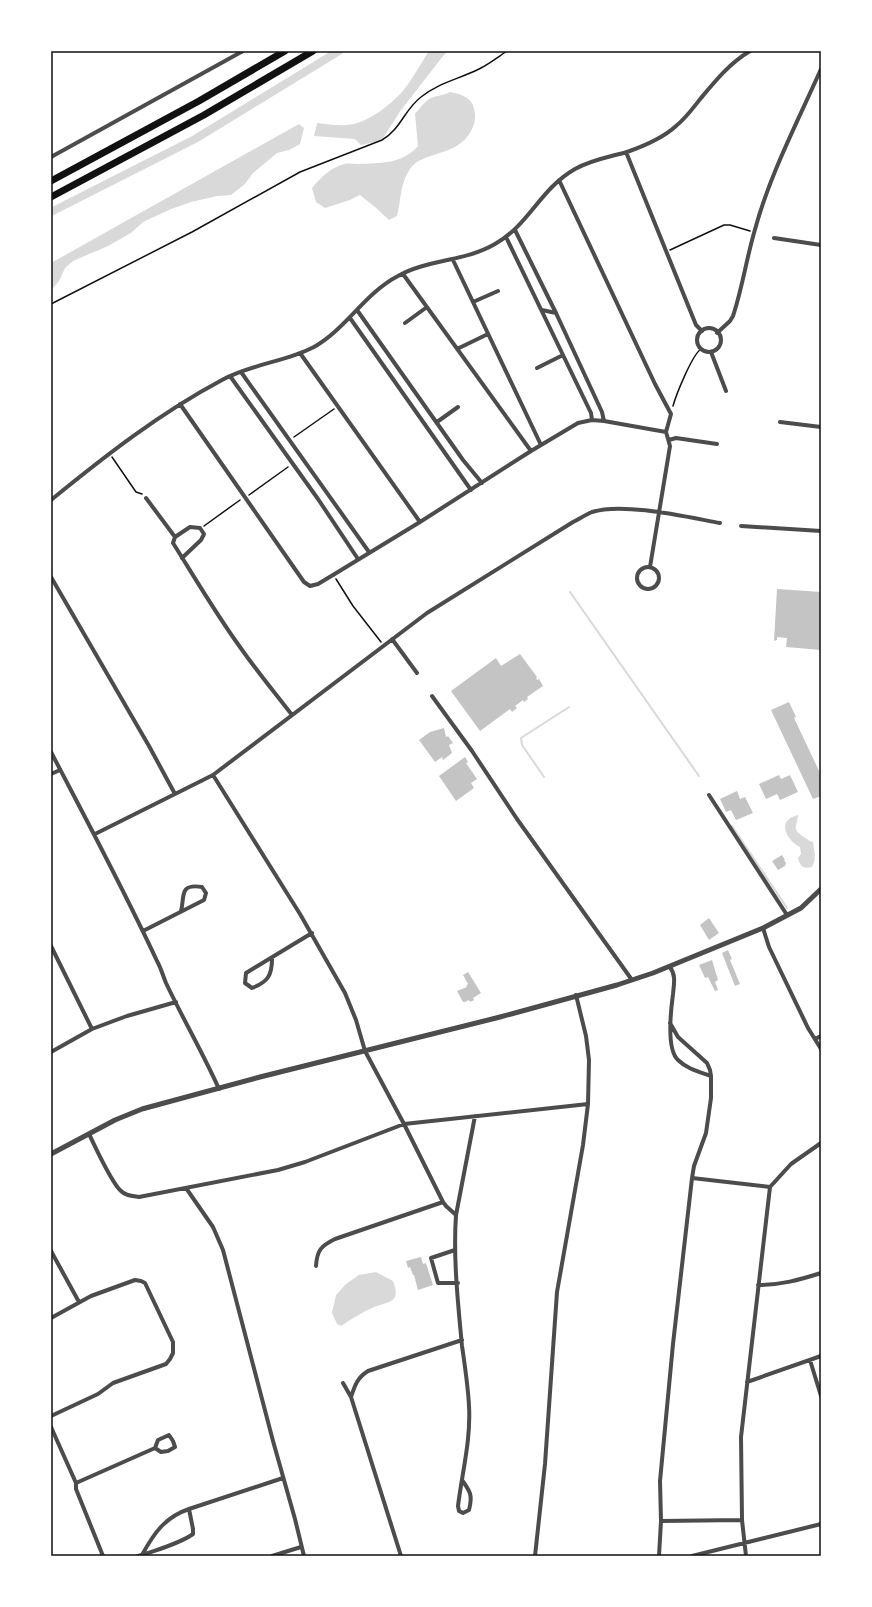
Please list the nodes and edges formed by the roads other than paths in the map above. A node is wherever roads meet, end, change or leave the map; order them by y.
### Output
1 (243, 51) edge
2 (284, 51) edge
3 (313, 51) edge
4 (750, 51) edge
5 (821, 70) edge
6 (626, 152) junction
7 (51, 158) edge
8 (559, 180) junction
9 (51, 181) edge
10 (51, 197) edge
11 (515, 230) junction
12 (506, 237) junction
13 (774, 238) dead end
14 (821, 245) edge
15 (453, 260) junction
16 (403, 274) junction
17 (498, 291) dead end
18 (473, 302) junction
19 (427, 307) junction
20 (357, 310) junction
21 (542, 310) junction
22 (556, 313) junction
23 (350, 318) junction
24 (405, 323) dead end
25 (702, 331) junction
26 (717, 333) junction
27 (488, 334) junction
28 (458, 349) junction
29 (711, 352) junction
30 (300, 353) junction
31 (563, 355) junction
32 (537, 368) dead end
33 (241, 372) junction
34 (230, 376) junction
35 (726, 391) dead end
36 (180, 404) junction
37 (458, 407) dead end
38 (592, 420) junction
39 (604, 421) junction
40 (437, 422) junction
41 (780, 422) dead end
42 (821, 427) edge
43 (666, 432) junction
44 (669, 440) junction
45 (717, 444) dead end
46 (541, 445) junction
47 (531, 451) junction
48 (482, 483) junction
49 (471, 490) junction
50 (146, 498) road end
51 (51, 500) edge
52 (659, 512) junction
53 (420, 522) junction
54 (720, 523) dead end
55 (741, 526) dead end
56 (821, 531) edge
57 (175, 537) junction
58 (369, 552) junction
59 (182, 558) junction
60 (358, 559) junction
61 (650, 567) junction
62 (51, 577) edge
63 (392, 639) junction
64 (417, 673) dead end
65 (432, 696) dead end
66 (292, 715) junction
67 (51, 752) edge
68 (60, 770) junction
69 (51, 774) edge
70 (214, 775) junction
71 (175, 794) junction
72 (710, 795) dead end
73 (95, 834) junction
74 (821, 889) edge
75 (181, 911) junction
76 (787, 915) junction
77 (763, 928) junction
78 (143, 931) junction
79 (312, 934) junction
80 (51, 946) edge
81 (272, 959) junction
82 (670, 967) junction
83 (632, 980) junction
84 (576, 995) junction
85 (176, 1002) junction
86 (670, 1023) junction
87 (92, 1029) junction
88 (821, 1036) edge
89 (815, 1039) junction
90 (821, 1049) edge
91 (365, 1051) junction
92 (51, 1052) edge
93 (712, 1076) junction
94 (219, 1089) junction
95 (588, 1104) junction
96 (475, 1116) junction
97 (404, 1124) junction
98 (89, 1134) junction
99 (821, 1143) edge
100 (51, 1154) edge
101 (692, 1178) junction
102 (770, 1186) junction
103 (186, 1188) junction
104 (443, 1202) junction
105 (456, 1215) junction
106 (455, 1250) junction
107 (51, 1251) edge
108 (316, 1266) dead end
109 (821, 1273) edge
110 (458, 1283) junction
111 (758, 1285) junction
112 (79, 1302) junction
113 (51, 1318) edge
114 (462, 1340) junction
115 (821, 1356) edge
116 (810, 1360) junction
117 (343, 1382) dead end
118 (747, 1382) junction
119 (821, 1396) edge
120 (351, 1397) junction
121 (51, 1416) edge
122 (51, 1427) edge
123 (156, 1448) junction
124 (283, 1478) junction
125 (462, 1480) junction
126 (76, 1483) junction
127 (188, 1509) junction
128 (742, 1520) junction
129 (661, 1521) junction
130 (821, 1524) edge
131 (746, 1542) junction
132 (301, 1547) junction
133 (140, 1555) edge
134 (103, 1556) edge
135 (272, 1556) edge
136 (304, 1556) edge
137 (401, 1556) edge
138 (535, 1556) edge
139 (659, 1556) edge
140 (692, 1556) edge
141 (746, 1556) edge

1 - 7 street
2 - 9 highway
3 - 10 highway
4 - 6 street
5 - 26 street
6 - 8 street
6 - 25 street
8 - 11 street
8 - 43 street
11 - 12 street
11 - 22 street
12 - 15 street
12 - 21 street
13 - 14 street
15 - 16 street
15 - 18 street
16 - 19 street
16 - 20 street
17 - 18 street
18 - 27 street
19 - 24 street
19 - 28 street
20 - 23 street
20 - 40 street
21 - 22 street
21 - 31 street
22 - 39 street
23 - 30 street
23 - 49 street
25 - 26 street
25 - 29 street
26 - 29 street
27 - 28 street
27 - 46 street
28 - 47 street
29 - 35 street
30 - 33 street
30 - 53 street
31 - 32 street
31 - 38 street
33 - 34 street
33 - 58 street
34 - 36 street
34 - 60 street
36 - 51 street
36 - 60 street
37 - 40 street
38 - 39 street
38 - 46 street
39 - 43 street
40 - 48 street
41 - 42 street
43 - 44 street
44 - 45 street
44 - 52 street
46 - 47 street
47 - 48 street
48 - 49 street
49 - 53 street
50 - 57 street
52 - 54 street
52 - 61 street
52 - 63 street
53 - 58 street
55 - 56 street
57 - 59 street
57 - 59 street
58 - 60 street
59 - 66 street
61 - 61 street
62 - 71 street
63 - 64 street
63 - 66 street
65 - 83 street
66 - 70 street
67 - 68 street
68 - 69 street
68 - 73 street
70 - 71 street
70 - 79 street
71 - 73 street
72 - 76 street
73 - 78 street
74 - 76 street
75 - 75 street
75 - 78 street
76 - 77 street
77 - 82 street
77 - 89 street
78 - 85 street
79 - 81 street
79 - 91 street
80 - 87 street
81 - 81 street
82 - 83 street
82 - 86 street
83 - 84 street
84 - 91 street
84 - 95 street
85 - 87 street
85 - 94 street
86 - 93 street
86 - 93 street
87 - 92 street
88 - 89 street
89 - 90 street
91 - 94 street
91 - 97 street
93 - 101 street
94 - 98 street
95 - 96 street
95 - 138 street
96 - 97 street
96 - 105 street
97 - 103 street
97 - 104 street
98 - 100 street
98 - 103 street
99 - 102 street
101 - 102 street
101 - 129 street
102 - 111 street
103 - 124 street
104 - 105 street
104 - 108 street
105 - 106 street
106 - 110 street
106 - 110 street
107 - 112 street
109 - 111 street
110 - 114 street
111 - 118 street
112 - 113 street
112 - 121 street
114 - 120 street
114 - 125 street
115 - 116 street
116 - 118 street
116 - 119 street
117 - 120 street
118 - 128 street
120 - 137 street
122 - 126 street
123 - 123 street
123 - 126 street
124 - 127 street
124 - 132 street
125 - 125 street
126 - 134 street
127 - 133 street
127 - 133 street
128 - 129 street
128 - 131 street
129 - 139 street
130 - 131 street
131 - 140 street
131 - 141 street
132 - 135 street
132 - 136 street

